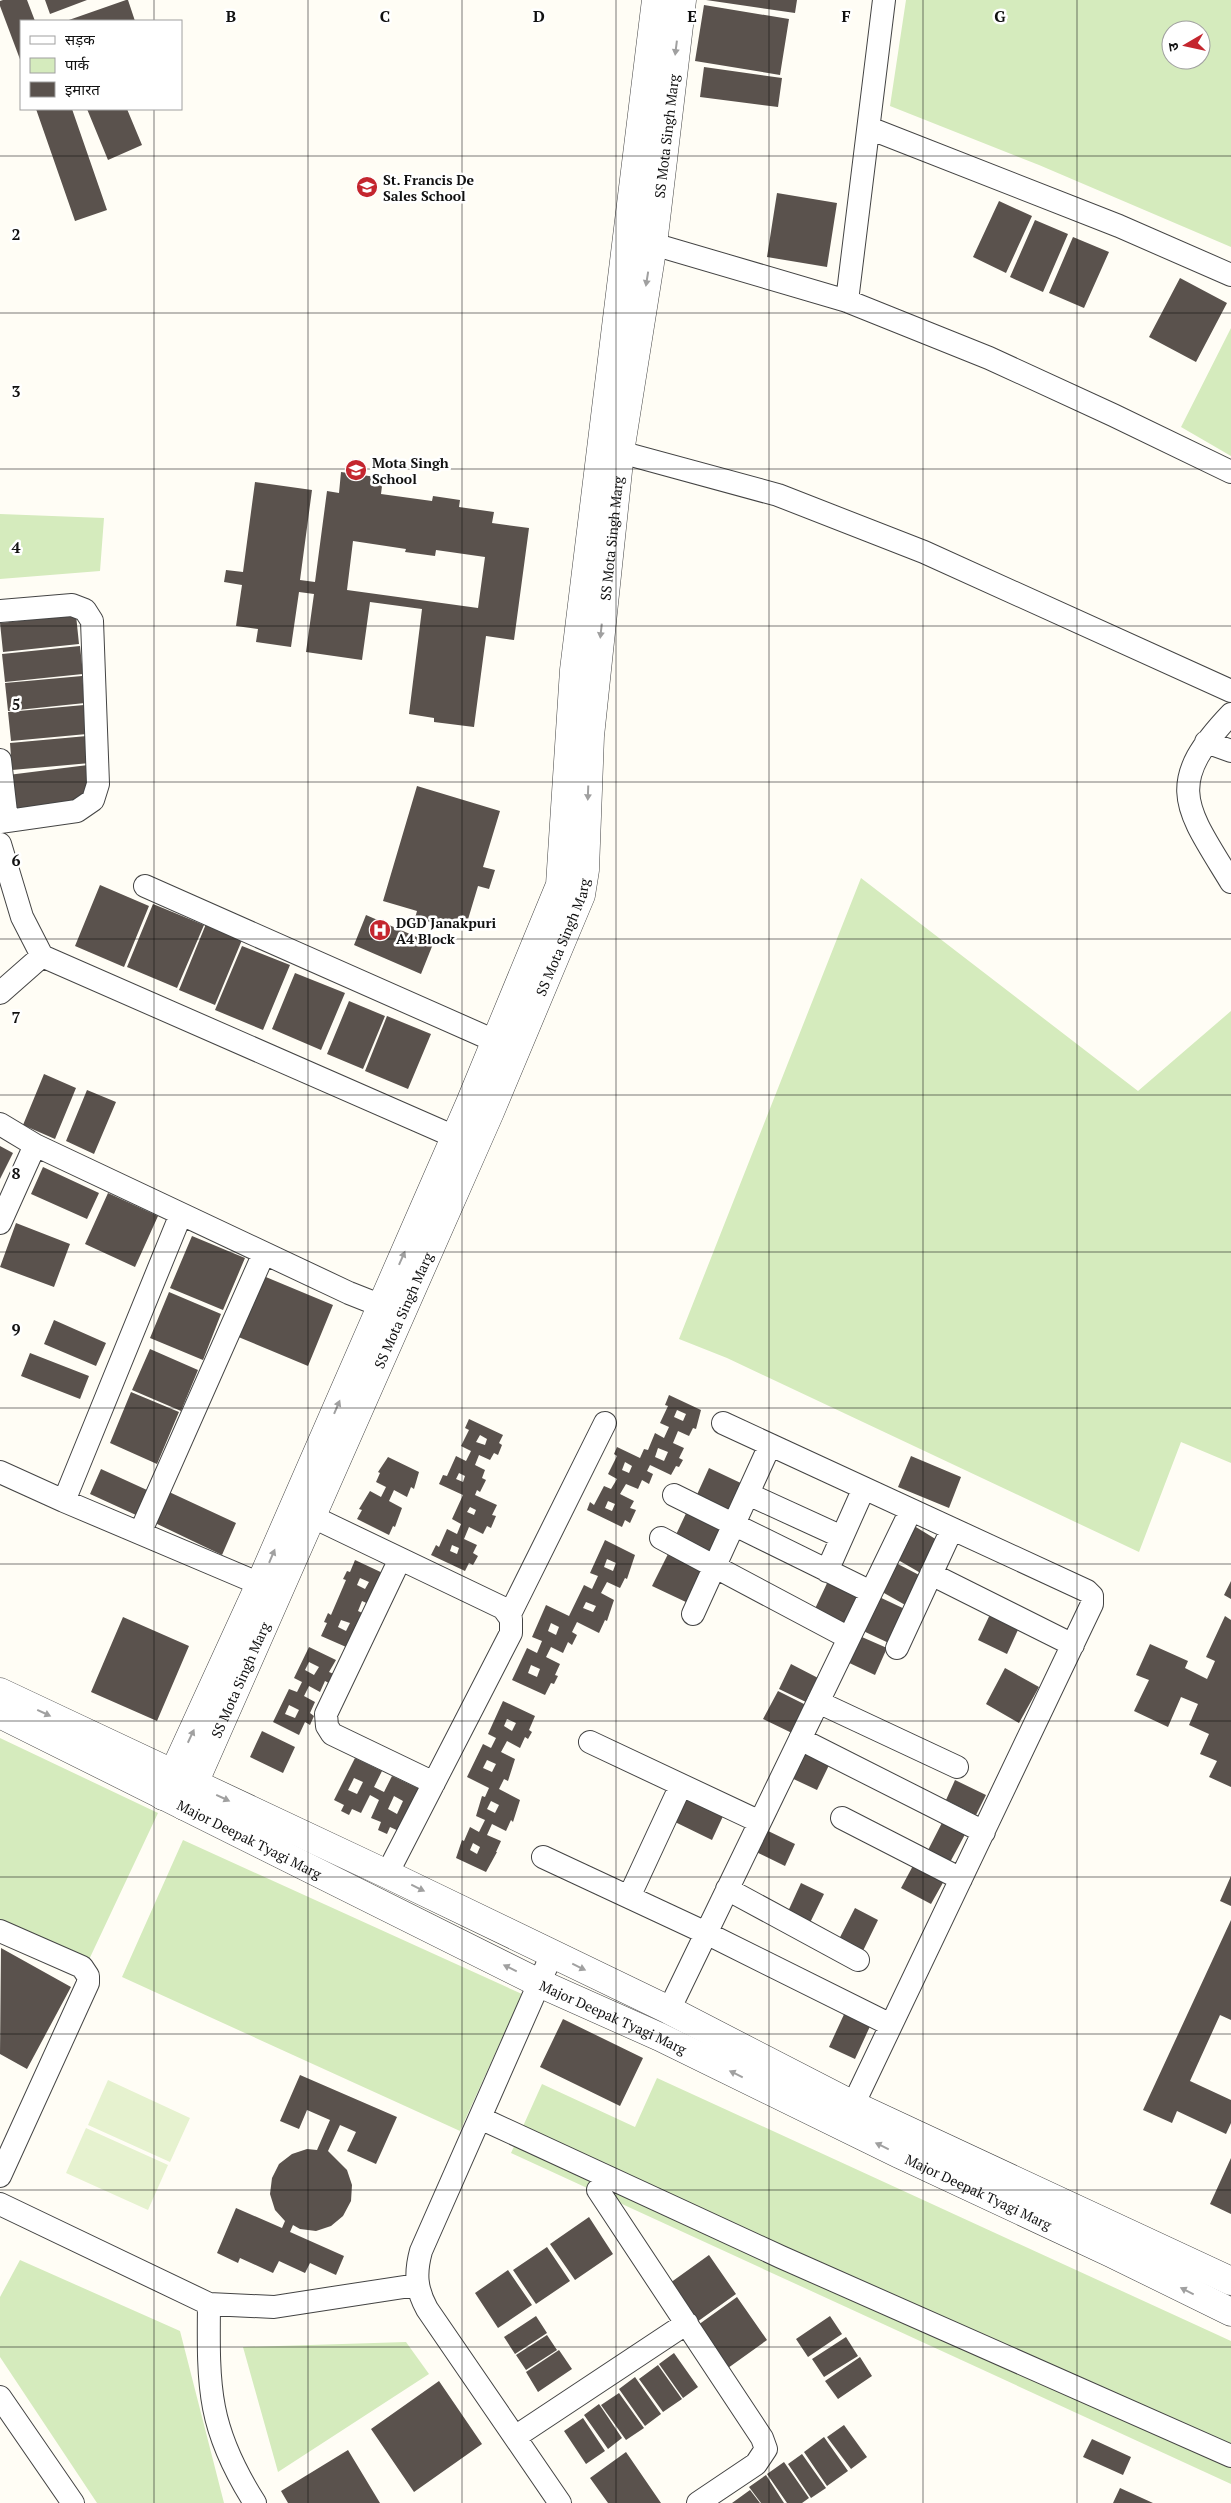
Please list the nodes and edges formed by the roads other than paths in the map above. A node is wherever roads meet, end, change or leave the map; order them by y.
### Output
1 (884, 0) edge
2 (669, 3) edge
3 (869, 128) junction
4 (635, 167) junction
5 (661, 175) junction
6 (653, 244) junction
7 (1231, 275) edge
8 (847, 301) junction
9 (610, 451) junction
10 (1231, 472) edge
11 (0, 611) edge
12 (1231, 691) edge
13 (1231, 714) edge
14 (1206, 742) junction
15 (1231, 752) edge
16 (0, 760) edge
17 (3, 821) edge
18 (0, 844) edge
19 (1231, 882) edge
20 (145, 886) dead end
21 (42, 956) junction
22 (0, 993) edge
23 (495, 1041) junction
24 (0, 1124) edge
25 (455, 1137) junction
26 (36, 1145) junction
27 (182, 1214) junction
28 (1, 1217) edge
29 (264, 1253) junction
30 (392, 1310) junction
31 (605, 1423) dead end
32 (723, 1423) dead end
33 (770, 1445) junction
34 (0, 1472) edge
35 (864, 1488) junction
36 (748, 1494) junction
37 (674, 1495) dead end
38 (64, 1502) junction
39 (911, 1510) junction
40 (313, 1517) junction
41 (734, 1524) junction
42 (952, 1529) junction
43 (140, 1533) junction
44 (662, 1538) dead end
45 (842, 1538) junction
46 (400, 1559) junction
47 (715, 1567) junction
48 (827, 1571) junction
49 (930, 1574) junction
50 (260, 1584) junction
51 (871, 1592) junction
52 (510, 1614) junction
53 (693, 1614) dead end
54 (849, 1638) junction
55 (1073, 1645) junction
56 (897, 1648) dead end
57 (0, 1692) edge
58 (818, 1702) junction
59 (0, 1714) edge
60 (800, 1739) junction
61 (590, 1742) dead end
62 (957, 1767) dead end
63 (434, 1783) junction
64 (681, 1785) junction
65 (179, 1790) junction
66 (842, 1818) dead end
67 (760, 1822) junction
68 (984, 1832) junction
69 (543, 1857) dead end
70 (387, 1874) junction
71 (961, 1879) junction
72 (727, 1889) junction
73 (629, 1897) junction
74 (0, 1931) edge
75 (706, 1933) junction
76 (552, 1954) junction
77 (858, 1960) dead end
78 (539, 1983) junction
79 (669, 2010) junction
80 (892, 2025) junction
81 (853, 2105) junction
82 (480, 2118) junction
83 (0, 2176) edge
84 (598, 2190) dead end
85 (0, 2204) edge
86 (1231, 2280) edge
87 (417, 2285) junction
88 (209, 2304) junction
89 (1231, 2312) edge
90 (686, 2323) junction
91 (0, 2397) edge
92 (515, 2437) junction
93 (1231, 2456) edge
94 (73, 2503) edge
95 (256, 2503) edge
96 (560, 2503) edge
97 (698, 2503) edge

1 - 3 street
2 - 4 street, SS Mota Singh Marg
2 -> 5 street, SS Mota Singh Marg
3 - 7 street
3 - 8 street
4 - 5 street
4 - 9 street, SS Mota Singh Marg
5 - 6 street, SS Mota Singh Marg
6 - 8 street
6 -> 9 street, SS Mota Singh Marg
8 - 10 street
9 - 12 street
9 - 23 street, SS Mota Singh Marg
9 -> 30 street, SS Mota Singh Marg
11 - 17 street
13 - 14 street
14 - 15 street
14 - 19 street
16 - 17 street
18 - 21 street
20 - 23 street
21 - 22 street
21 - 25 street
23 - 25 street, SS Mota Singh Marg
24 - 26 street
30 -> 25 street, SS Mota Singh Marg
26 - 27 street
26 - 28 street
27 - 29 street
27 - 38 street
29 - 30 street
29 - 43 street
30 - 40 street, SS Mota Singh Marg
50 -> 30 street, SS Mota Singh Marg
31 - 52 street
32 - 33 street
33 - 35 street
33 - 36 street
34 - 38 street
35 - 39 street
35 - 45 street
36 - 41 street
36 - 45 street
37 - 41 street
38 - 43 street
39 - 42 street
39 - 51 street
40 - 46 street
40 - 65 street, SS Mota Singh Marg
41 - 47 street
41 - 48 street
42 - 49 street
42 - 55 street
43 - 50 street
44 - 47 street
45 - 48 street
46 - 52 street
46 - 63 street
47 - 53 street
47 - 54 street
48 - 51 street
49 - 55 street
49 - 56 street
65 -> 50 street, SS Mota Singh Marg
51 - 54 street
52 - 63 street
54 - 58 street
55 - 68 street
57 -> 65 street, Major Deepak Tyagi Marg
58 - 60 street
58 - 62 street
59 - 65 street, Major Deepak Tyagi Marg
60 - 67 street
60 - 68 street
61 - 64 street
63 - 70 street
64 - 67 street
64 - 73 street
65 -> 70 street, Major Deepak Tyagi Marg
78 -> 65 street, Major Deepak Tyagi Marg
66 - 71 street
67 - 72 street
68 - 71 street
69 - 73 street
70 -> 76 street, Major Deepak Tyagi Marg
71 - 80 street
72 - 75 street
72 - 77 street
73 - 75 street
74 - 83 street
75 - 79 street
75 - 80 street
76 - 78 street
76 -> 79 street, Major Deepak Tyagi Marg
78 - 82 street
89 -> 78 street, Major Deepak Tyagi Marg
79 - 81 street, Major Deepak Tyagi Marg
80 - 81 street
81 - 86 street, Major Deepak Tyagi Marg
82 - 87 street
82 - 93 street
84 - 90 street
85 - 88 street
87 - 88 street
87 - 92 street
88 - 95 street
90 - 92 street
90 - 97 street
91 - 94 street
92 - 96 street

